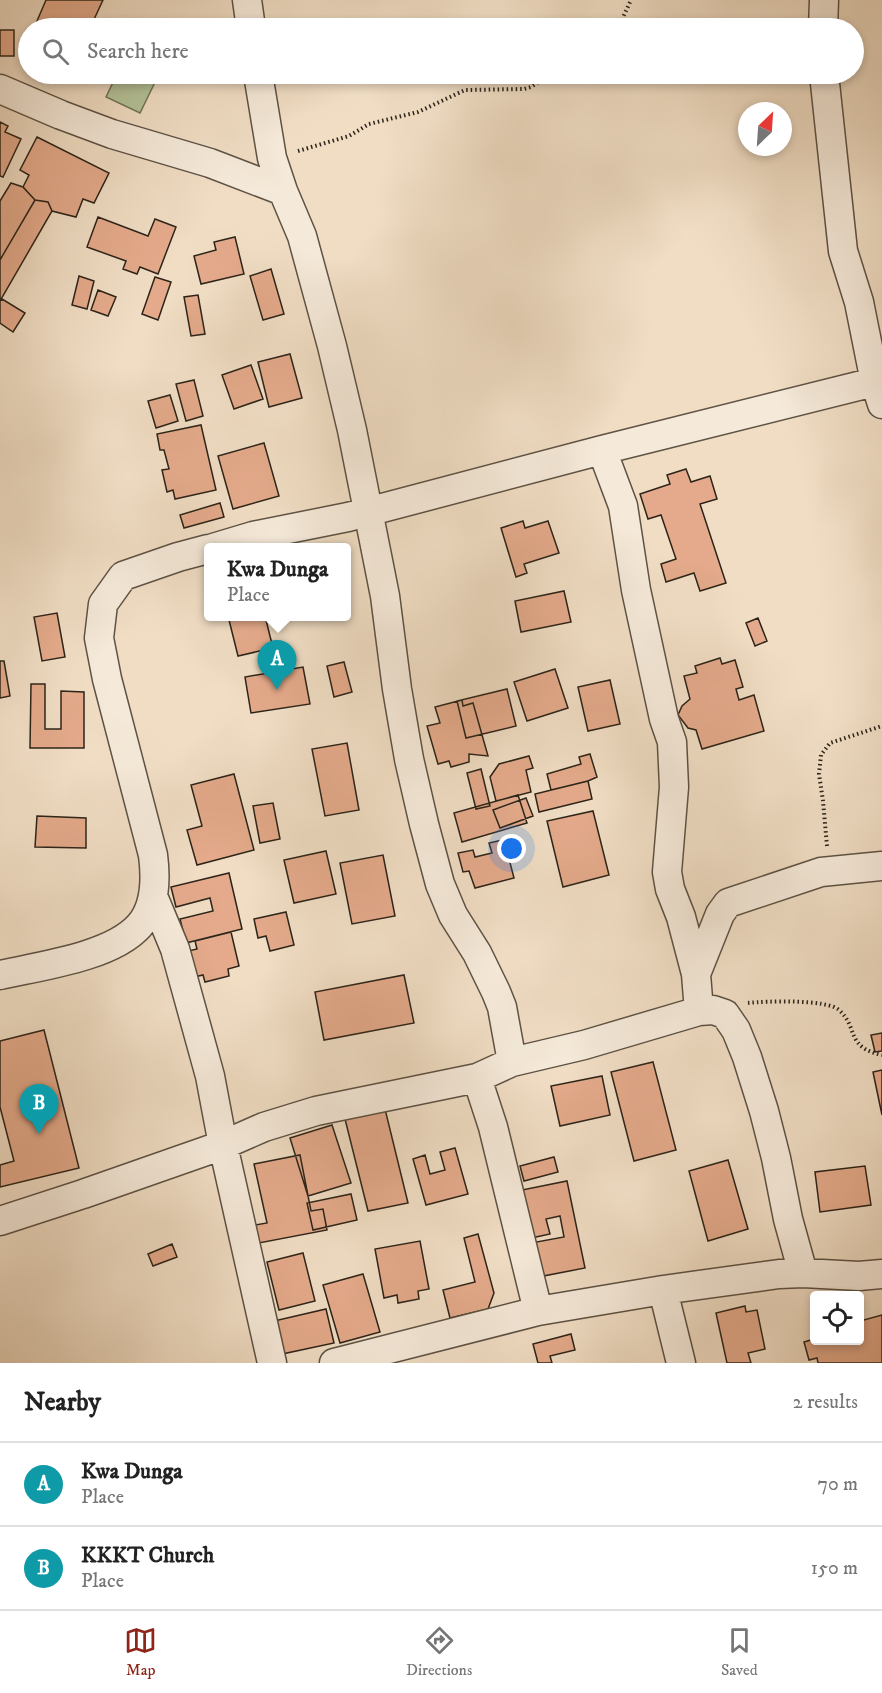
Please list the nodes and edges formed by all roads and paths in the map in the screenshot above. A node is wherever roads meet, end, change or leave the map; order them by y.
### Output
1 (248, 0) edge
2 (631, 0) edge
3 (824, 0) edge
4 (250, 18) edge
5 (623, 18) edge
6 (823, 18) edge
7 (260, 84) edge
8 (535, 84) edge
9 (825, 84) edge
10 (0, 89) edge
11 (272, 158) junction
12 (283, 191) junction
13 (880, 389) edge
14 (602, 450) junction
15 (368, 512) junction
16 (230, 543) edge
17 (204, 550) edge
18 (882, 726) edge
19 (882, 866) edge
20 (826, 871) junction
21 (153, 896) junction
22 (696, 974) junction
23 (0, 975) edge
24 (709, 1011) junction
25 (882, 1055) edge
26 (512, 1062) junction
27 (477, 1078) junction
28 (223, 1144) junction
29 (0, 1221) edge
30 (803, 1273) junction
31 (882, 1274) edge
32 (663, 1290) junction
33 (538, 1311) junction
34 (272, 1363) edge
35 (334, 1363) edge
36 (681, 1363) edge

1 - 4 street
2 - 5 path
3 - 6 street
7 - 11 street
8 - 11 path
9 - 13 street
10 - 12 street
11 - 12 street
12 - 15 street
13 - 14 street
14 - 15 street
14 - 22 street
15 - 16 street
15 - 26 street
17 - 21 street
18 - 20 path
19 - 20 street
20 - 22 street
21 - 23 street
21 - 28 street
22 - 24 street
24 - 25 path
24 - 26 street
24 - 30 street
26 - 27 street
27 - 28 street
27 - 33 street
28 - 29 street
28 - 34 street
30 - 31 street
30 - 32 street
32 - 33 street
32 - 36 street
33 - 35 street

